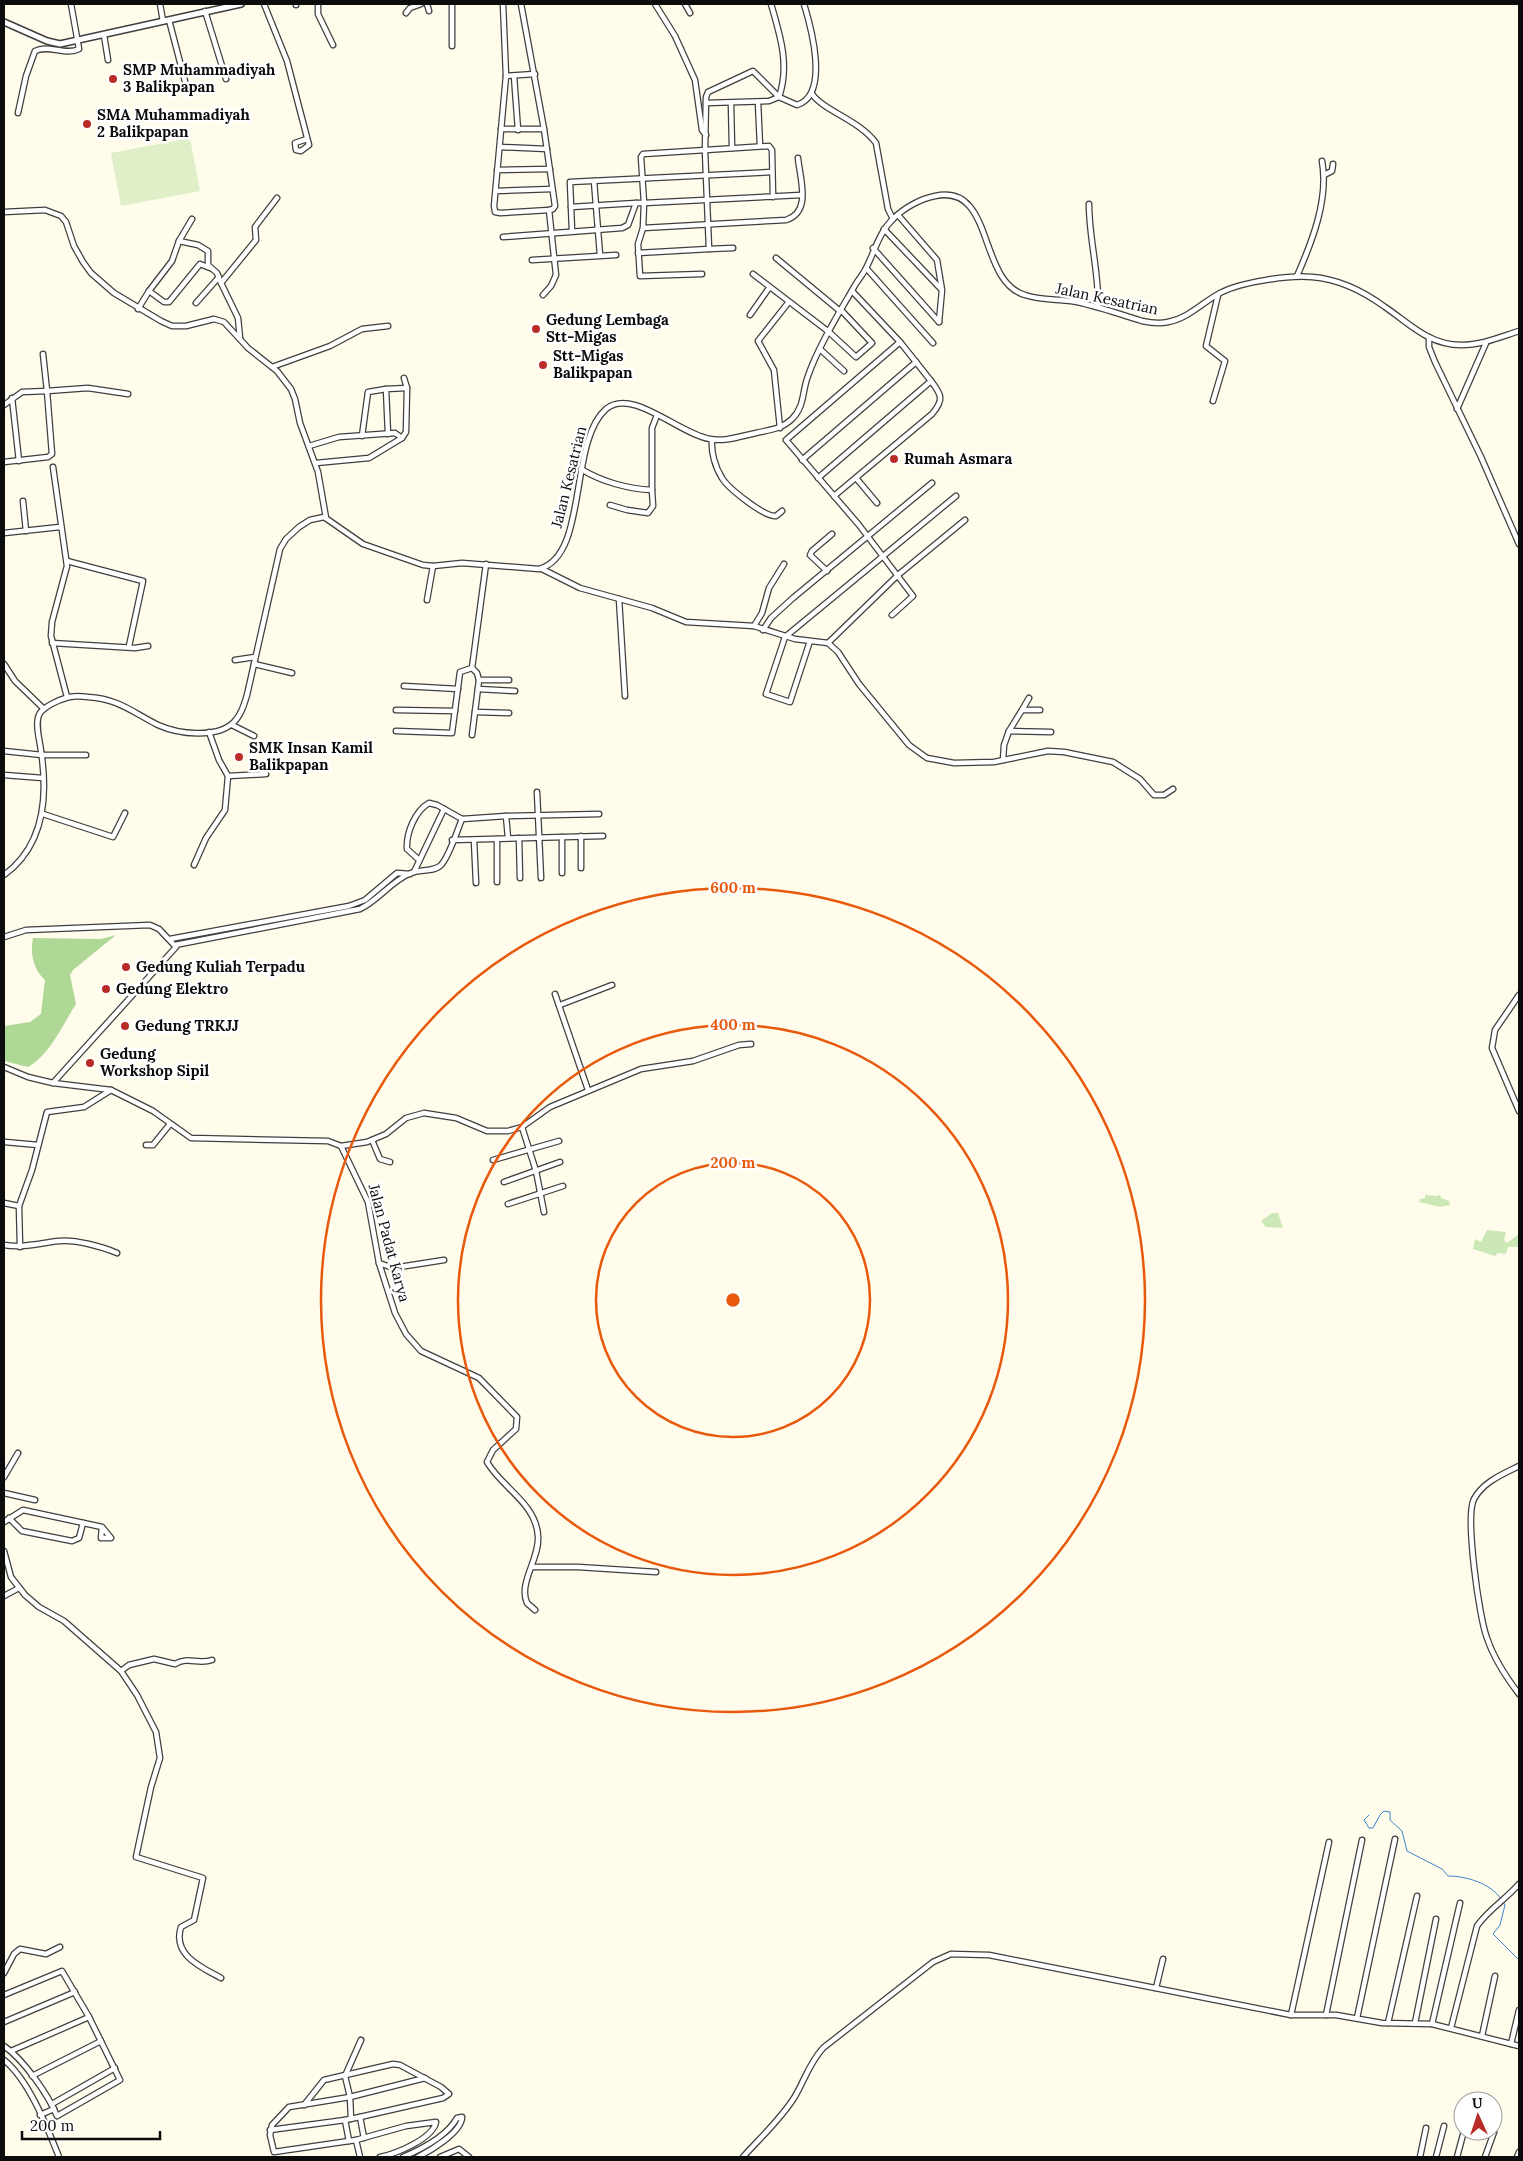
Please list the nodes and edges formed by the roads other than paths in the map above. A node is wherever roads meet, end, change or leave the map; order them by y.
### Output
1 (71, 4) edge
2 (160, 4) edge
3 (241, 4) edge
4 (264, 4) edge
5 (318, 4) edge
6 (421, 4) edge
7 (427, 4) edge
8 (452, 4) edge
9 (503, 4) edge
10 (521, 4) edge
11 (654, 4) edge
12 (685, 4) edge
13 (771, 4) edge
14 (804, 4) edge
15 (218, 6) edge
16 (429, 10) dead end
17 (205, 11) junction
18 (690, 13) dead end
19 (406, 14) dead end
20 (169, 20) junction
21 (162, 21) junction
22 (4, 22) edge
23 (104, 36) junction
24 (79, 41) junction
25 (333, 45) dead end
26 (452, 46) dead end
27 (108, 60) dead end
28 (535, 74) junction
29 (506, 76) junction
30 (514, 76) junction
31 (226, 79) dead end
32 (187, 89) dead end
33 (812, 94) junction
34 (778, 97) junction
35 (758, 102) junction
36 (706, 103) junction
37 (731, 103) junction
38 (18, 113) dead end
39 (501, 129) junction
40 (544, 129) junction
41 (518, 130) junction
42 (706, 135) junction
43 (307, 139) dead end
44 (760, 146) junction
45 (500, 147) junction
46 (732, 148) junction
47 (547, 149) junction
48 (705, 151) junction
49 (798, 158) dead end
50 (1322, 161) dead end
51 (1333, 164) dead end
52 (550, 169) junction
53 (497, 170) junction
54 (772, 172) junction
55 (706, 175) junction
56 (1324, 175) junction
57 (641, 178) junction
58 (594, 180) junction
59 (552, 189) junction
60 (496, 191) junction
61 (802, 196) junction
62 (773, 197) junction
63 (278, 198) dead end
64 (707, 201) junction
65 (636, 203) junction
66 (644, 203) junction
67 (1089, 204) dead end
68 (597, 205) junction
69 (571, 207) junction
70 (549, 210) junction
71 (4, 212) edge
72 (898, 215) junction
73 (192, 219) dead end
74 (892, 219) junction
75 (709, 226) junction
76 (643, 228) junction
77 (884, 229) junction
78 (598, 230) junction
79 (572, 232) junction
80 (551, 234) junction
81 (504, 237) dead end
82 (179, 240) junction
83 (732, 248) dead end
84 (874, 248) junction
85 (709, 249) junction
86 (638, 252) junction
87 (600, 255) junction
88 (616, 255) dead end
89 (554, 258) junction
90 (776, 258) dead end
91 (532, 260) dead end
92 (210, 268) junction
93 (866, 269) junction
94 (702, 274) dead end
95 (753, 274) dead end
96 (1297, 276) junction
97 (219, 277) junction
98 (221, 283) junction
99 (769, 288) junction
100 (942, 290) junction
101 (149, 291) junction
102 (852, 291) junction
103 (543, 295) dead end
104 (1218, 295) junction
105 (196, 303) dead end
106 (788, 303) junction
107 (1098, 306) junction
108 (138, 309) junction
109 (840, 310) junction
110 (750, 315) dead end
111 (388, 326) dead end
112 (1519, 330) edge
113 (829, 332) junction
114 (240, 338) junction
115 (1428, 338) junction
116 (900, 342) junction
117 (933, 343) dead end
118 (1486, 343) junction
119 (821, 350) junction
120 (43, 354) dead end
121 (916, 362) junction
122 (272, 367) junction
123 (844, 371) dead end
124 (404, 378) dead end
125 (931, 381) junction
126 (407, 388) junction
127 (386, 389) junction
128 (47, 391) junction
129 (128, 394) dead end
130 (12, 398) junction
131 (1213, 401) dead end
132 (4, 405) edge
133 (1457, 409) junction
134 (657, 415) junction
135 (780, 428) junction
136 (388, 434) junction
137 (362, 436) junction
138 (402, 438) junction
139 (712, 440) junction
140 (309, 446) junction
141 (802, 460) junction
142 (19, 461) junction
143 (4, 462) edge
144 (316, 463) junction
145 (53, 467) dead end
146 (581, 469) junction
147 (818, 478) junction
148 (856, 478) junction
149 (932, 483) dead end
150 (652, 490) junction
151 (834, 496) junction
152 (956, 496) dead end
153 (23, 502) dead end
154 (877, 503) dead end
155 (610, 504) dead end
156 (782, 511) dead end
157 (326, 518) junction
158 (965, 520) dead end
159 (60, 527) junction
160 (26, 531) junction
161 (4, 533) edge
162 (832, 534) dead end
163 (868, 537) junction
164 (1519, 544) edge
165 (882, 555) junction
166 (67, 561) junction
167 (486, 564) junction
168 (784, 564) dead end
169 (433, 566) junction
170 (542, 568) junction
171 (827, 571) junction
172 (898, 575) junction
173 (619, 599) junction
174 (426, 600) dead end
175 (892, 615) dead end
176 (754, 626) junction
177 (763, 630) junction
178 (785, 636) junction
179 (810, 641) junction
180 (52, 643) junction
181 (828, 644) junction
182 (129, 646) junction
183 (148, 646) dead end
184 (256, 657) junction
185 (235, 660) dead end
186 (4, 664) edge
187 (254, 664) junction
188 (472, 668) junction
189 (292, 673) dead end
190 (479, 680) junction
191 (510, 680) dead end
192 (404, 686) dead end
193 (458, 689) junction
194 (478, 689) junction
195 (515, 691) dead end
196 (625, 696) dead end
197 (66, 697) junction
198 (1029, 698) dead end
199 (44, 709) junction
200 (396, 710) dead end
201 (1022, 710) junction
202 (1040, 710) dead end
203 (455, 711) junction
204 (475, 712) junction
205 (509, 713) dead end
206 (232, 724) junction
207 (396, 731) dead end
208 (1009, 731) junction
209 (209, 732) junction
210 (1051, 732) dead end
211 (472, 735) dead end
212 (254, 736) dead end
213 (4, 750) edge
214 (42, 755) junction
215 (86, 755) dead end
216 (1003, 760) junction
217 (266, 774) dead end
218 (4, 775) edge
219 (228, 776) junction
220 (43, 778) junction
221 (1173, 789) dead end
222 (537, 792) dead end
223 (444, 809) junction
224 (125, 813) dead end
225 (43, 814) junction
226 (599, 814) dead end
227 (506, 816) junction
228 (538, 816) junction
229 (462, 819) junction
230 (581, 836) junction
231 (603, 836) dead end
232 (539, 837) junction
233 (562, 837) junction
234 (508, 838) junction
235 (519, 838) junction
236 (497, 839) junction
237 (452, 840) junction
238 (474, 840) junction
239 (418, 859) junction
240 (194, 865) dead end
241 (581, 868) dead end
242 (412, 873) junction
243 (562, 873) dead end
244 (4, 875) edge
245 (520, 878) dead end
246 (542, 878) dead end
247 (497, 882) dead end
248 (476, 883) dead end
249 (4, 937) edge
250 (170, 939) junction
251 (176, 945) junction
252 (612, 985) dead end
253 (555, 994) dead end
254 (1519, 995) edge
255 (560, 1005) junction
256 (751, 1044) dead end
257 (4, 1067) edge
258 (53, 1083) junction
259 (111, 1090) junction
260 (588, 1090) junction
261 (1519, 1111) edge
262 (170, 1124) junction
263 (522, 1126) junction
264 (372, 1140) junction
265 (559, 1141) dead end
266 (5, 1142) edge
267 (38, 1145) junction
268 (146, 1145) dead end
269 (341, 1146) junction
270 (530, 1150) junction
271 (493, 1160) dead end
272 (390, 1162) dead end
273 (560, 1162) dead end
274 (536, 1171) junction
275 (504, 1182) dead end
276 (563, 1186) dead end
277 (542, 1192) junction
278 (4, 1203) edge
279 (508, 1204) dead end
280 (19, 1206) junction
281 (544, 1212) dead end
282 (4, 1245) edge
283 (20, 1247) junction
284 (117, 1253) dead end
285 (444, 1260) dead end
286 (379, 1262) junction
287 (18, 1453) dead end
288 (1519, 1466) edge
289 (4, 1476) edge
290 (4, 1493) edge
291 (35, 1500) dead end
292 (9, 1518) junction
293 (4, 1522) edge
294 (82, 1523) junction
295 (102, 1526) dead end
296 (4, 1551) edge
297 (532, 1567) junction
298 (656, 1572) dead end
299 (19, 1588) junction
300 (4, 1596) edge
301 (535, 1610) dead end
302 (212, 1660) dead end
303 (122, 1671) junction
304 (1519, 1694) edge
305 (1395, 1839) dead end
306 (1362, 1840) dead end
307 (1329, 1842) dead end
308 (1519, 1884) edge
309 (1417, 1896) dead end
310 (1460, 1903) dead end
311 (1436, 1919) dead end
312 (60, 1947) dead end
313 (1163, 1958) dead end
314 (4, 1973) edge
315 (1495, 1976) dead end
316 (221, 1978) dead end
317 (1156, 1988) junction
318 (75, 1992) junction
319 (4, 1995) edge
320 (1519, 2010) edge
321 (1291, 2015) junction
322 (1326, 2015) junction
323 (89, 2016) junction
324 (1357, 2018) junction
325 (4, 2022) edge
326 (1388, 2023) junction
327 (1415, 2023) junction
328 (1432, 2024) junction
329 (1451, 2028) junction
330 (1482, 2036) junction
331 (361, 2040) dead end
332 (101, 2042) junction
333 (1511, 2044) junction
334 (4, 2046) edge
335 (1519, 2046) edge
336 (11, 2051) junction
337 (4, 2060) edge
338 (115, 2068) junction
339 (32, 2076) junction
340 (345, 2076) junction
341 (425, 2078) junction
342 (350, 2097) junction
343 (304, 2105) junction
344 (53, 2106) junction
345 (40, 2115) junction
346 (360, 2117) junction
347 (348, 2119) junction
348 (1444, 2126) dead end
349 (1426, 2128) dead end
350 (270, 2130) junction
351 (364, 2138) junction
352 (356, 2140) junction
353 (349, 2141) junction
354 (1462, 2141) edge
355 (1491, 2141) edge
356 (1519, 2152) edge
357 (275, 2155) edge
358 (58, 2157) edge
359 (360, 2157) edge
360 (380, 2157) edge
361 (403, 2157) edge
362 (418, 2157) edge
363 (440, 2157) edge
364 (469, 2157) edge
365 (743, 2157) edge
366 (1420, 2157) edge
367 (1436, 2157) edge
368 (1458, 2157) edge
369 (1485, 2157) edge
370 (1517, 2157) edge

1 - 24 street
2 - 21 street
3 - 15 street
4 - 43 street
5 - 25 street
6 - 19 street
7 - 16 street
8 - 26 street
9 - 29 street
10 - 28 street
11 - 42 street
12 - 18 street
13 - 34 street
14 - 33 street
15 - 17 street
17 - 20 street
17 - 31 street
20 - 21 street
20 - 32 street
21 - 23 street
22 - 24 street
23 - 24 street
23 - 27 street
24 - 38 street
28 - 30 street
28 - 40 street
29 - 30 street
29 - 39 street
30 - 41 street
33 - 34 street
33 - 74 street
34 - 35 street
34 - 36 street
35 - 37 street
35 - 44 street
36 - 37 street
36 - 42 street
37 - 46 street
39 - 41 street
39 - 45 street
40 - 41 street
40 - 47 street
42 - 48 street
44 - 46 street
44 - 54 street
45 - 47 street
45 - 53 street
46 - 48 street
47 - 52 street
48 - 55 street
48 - 57 street
49 - 61 street
50 - 56 street
51 - 56 street
52 - 53 street
52 - 59 street
53 - 60 street
54 - 55 street
54 - 62 street
55 - 57 street
55 - 64 street
56 - 96 street
57 - 58 street
57 - 66 street
58 - 68 street
58 - 69 street
59 - 60 street
59 - 70 street
60 - 70 street
61 - 62 street
61 - 75 street
62 - 64 street
63 - 98 street
64 - 66 street
64 - 75 street
65 - 66 street
65 - 68 street
65 - 78 street
66 - 76 street
67 - 107 street
68 - 69 street
68 - 78 street
69 - 79 street
70 - 80 street
71 - 108 street
72 - 74 street, Jalan Kesatrian
72 - 100 street
72 - 107 street, Jalan Kesatrian
73 - 82 street
74 - 77 street, Jalan Kesatrian
75 - 76 street
75 - 85 street
76 - 86 street
77 - 84 street, Jalan Kesatrian
77 - 100 street
78 - 79 street
78 - 87 street
79 - 80 street
80 - 81 street
80 - 89 street
82 - 92 street
82 - 101 street
83 - 85 street
84 - 93 street, Jalan Kesatrian
84 - 100 street
85 - 86 street
86 - 94 street
87 - 88 street
87 - 89 street
89 - 91 street
89 - 103 street
90 - 109 street
92 - 97 street
92 - 101 street
93 - 102 street, Jalan Kesatrian
93 - 117 street
95 - 99 street
96 - 104 street, Jalan Kesatrian
96 - 115 street, Jalan Kesatrian
97 - 98 street
97 - 105 street
98 - 114 street
99 - 106 street
99 - 110 street
101 - 108 street
102 - 109 street, Jalan Kesatrian
102 - 116 street
104 - 107 street, Jalan Kesatrian
104 - 131 street
106 - 113 street
106 - 135 street
108 - 114 street
109 - 113 street, Jalan Kesatrian
109 - 113 street
111 - 122 street
112 - 118 street
113 - 119 street, Jalan Kesatrian
114 - 122 street
115 - 118 street
115 - 133 street
116 - 121 street
116 - 141 street
118 - 133 street
119 - 123 street
119 - 135 street, Jalan Kesatrian
120 - 128 street
121 - 125 street
121 - 141 street
122 - 140 street
124 - 126 street
125 - 147 street
125 - 148 street
126 - 127 street
126 - 138 street
127 - 136 street
127 - 137 street
128 - 129 street
128 - 130 street
128 - 142 street
130 - 132 street
130 - 142 street
133 - 164 street
134 - 139 street, Jalan Kesatrian
134 - 146 street, Jalan Kesatrian
134 - 150 street
135 - 139 street, Jalan Kesatrian
136 - 137 street
136 - 138 street
137 - 140 street
138 - 144 street
139 - 156 street
140 - 144 street
141 - 147 street
142 - 143 street
144 - 157 street
145 - 159 street
146 - 150 street
146 - 170 street, Jalan Kesatrian
147 - 151 street
148 - 151 street
148 - 154 street
149 - 163 street
150 - 155 street
151 - 163 street
152 - 165 street
153 - 160 street
157 - 169 street
157 - 184 street
158 - 172 street
159 - 160 street
159 - 166 street
160 - 161 street
162 - 171 street
163 - 165 street
163 - 171 street
165 - 172 street
165 - 178 street
166 - 180 street
166 - 182 street
167 - 169 street
167 - 170 street
167 - 188 street
168 - 176 street
169 - 174 street
170 - 173 street
171 - 177 street
172 - 175 street
172 - 181 street
173 - 176 street
173 - 196 street
176 - 177 street
177 - 178 street
178 - 179 street
178 - 179 street
179 - 181 street
180 - 182 street
180 - 197 street
181 - 216 street
182 - 183 street
184 - 185 street
184 - 187 street
186 - 199 street
187 - 189 street
187 - 206 street
188 - 190 street
188 - 193 street
190 - 191 street
190 - 194 street
192 - 193 street
193 - 203 street
194 - 195 street
194 - 204 street
197 - 199 street
197 - 209 street
198 - 201 street
199 - 214 street
200 - 203 street
201 - 202 street
201 - 208 street
203 - 207 street
204 - 205 street
204 - 211 street
206 - 209 street
206 - 212 street
208 - 210 street
208 - 216 street
209 - 219 street
213 - 214 street
214 - 215 street
214 - 220 street
216 - 221 street
217 - 219 street
218 - 220 street
219 - 240 street
220 - 225 street
222 - 228 street
223 - 229 street
223 - 239 street
223 - 239 street
224 - 225 street
225 - 244 street
226 - 228 street
227 - 228 street
227 - 229 street
227 - 234 street
228 - 232 street
229 - 237 street
230 - 231 street
230 - 233 street
230 - 241 street
232 - 233 street
232 - 235 street
232 - 246 street
233 - 243 street
234 - 235 street
234 - 236 street
235 - 245 street
236 - 238 street
236 - 247 street
237 - 238 street
237 - 242 street
238 - 248 street
239 - 242 street
242 - 250 street
242 - 251 street
249 - 250 street
250 - 251 street
251 - 258 street
252 - 255 street
253 - 255 street
254 - 261 street
255 - 260 street
256 - 260 street
257 - 258 street
258 - 259 street
259 - 262 street
259 - 267 street
260 - 263 street
262 - 268 street
262 - 269 street
263 - 264 street
263 - 270 street
264 - 269 street
264 - 272 street
265 - 270 street
266 - 267 street
267 - 280 street
269 - 286 street, Jalan Padat Karya
270 - 271 street
270 - 274 street
273 - 274 street
274 - 275 street
274 - 277 street
276 - 277 street
277 - 279 street
277 - 281 street
278 - 280 street
280 - 283 street
282 - 283 street
283 - 284 street
285 - 286 street
286 - 297 street, Jalan Padat Karya
287 - 289 street
288 - 304 street
290 - 291 street
292 - 293 street
292 - 294 street
292 - 294 street
294 - 295 street
296 - 299 street
297 - 298 street
297 - 301 street, Jalan Padat Karya
299 - 300 street
299 - 303 street
302 - 303 street
303 - 316 street
305 - 324 street
306 - 322 street
307 - 321 street
308 - 329 street
309 - 326 street
310 - 328 street
311 - 327 street
312 - 314 street
313 - 317 street
315 - 330 street
317 - 321 street
317 - 365 street
318 - 319 street
318 - 323 street
318 - 325 street
320 - 333 street
321 - 322 street
322 - 324 street
323 - 332 street
323 - 336 street
324 - 326 street
326 - 327 street
327 - 328 street
328 - 329 street
329 - 330 street
330 - 333 street
331 - 340 street
332 - 338 street
332 - 339 street
333 - 335 street
334 - 336 street
336 - 339 street
337 - 345 street
338 - 344 street
338 - 344 street
339 - 344 street
340 - 341 street
340 - 342 street
340 - 343 street
341 - 342 street
341 - 346 street
342 - 343 street
342 - 347 street
343 - 350 street
344 - 345 street
345 - 358 street
346 - 347 street
346 - 351 street
347 - 350 street
347 - 353 street
348 - 367 street
349 - 366 street
350 - 357 street
351 - 352 street
351 - 360 street
352 - 353 street
352 - 359 street
353 - 357 street
354 - 368 street
355 - 369 street
356 - 370 street
361 - 362 street
363 - 364 street

